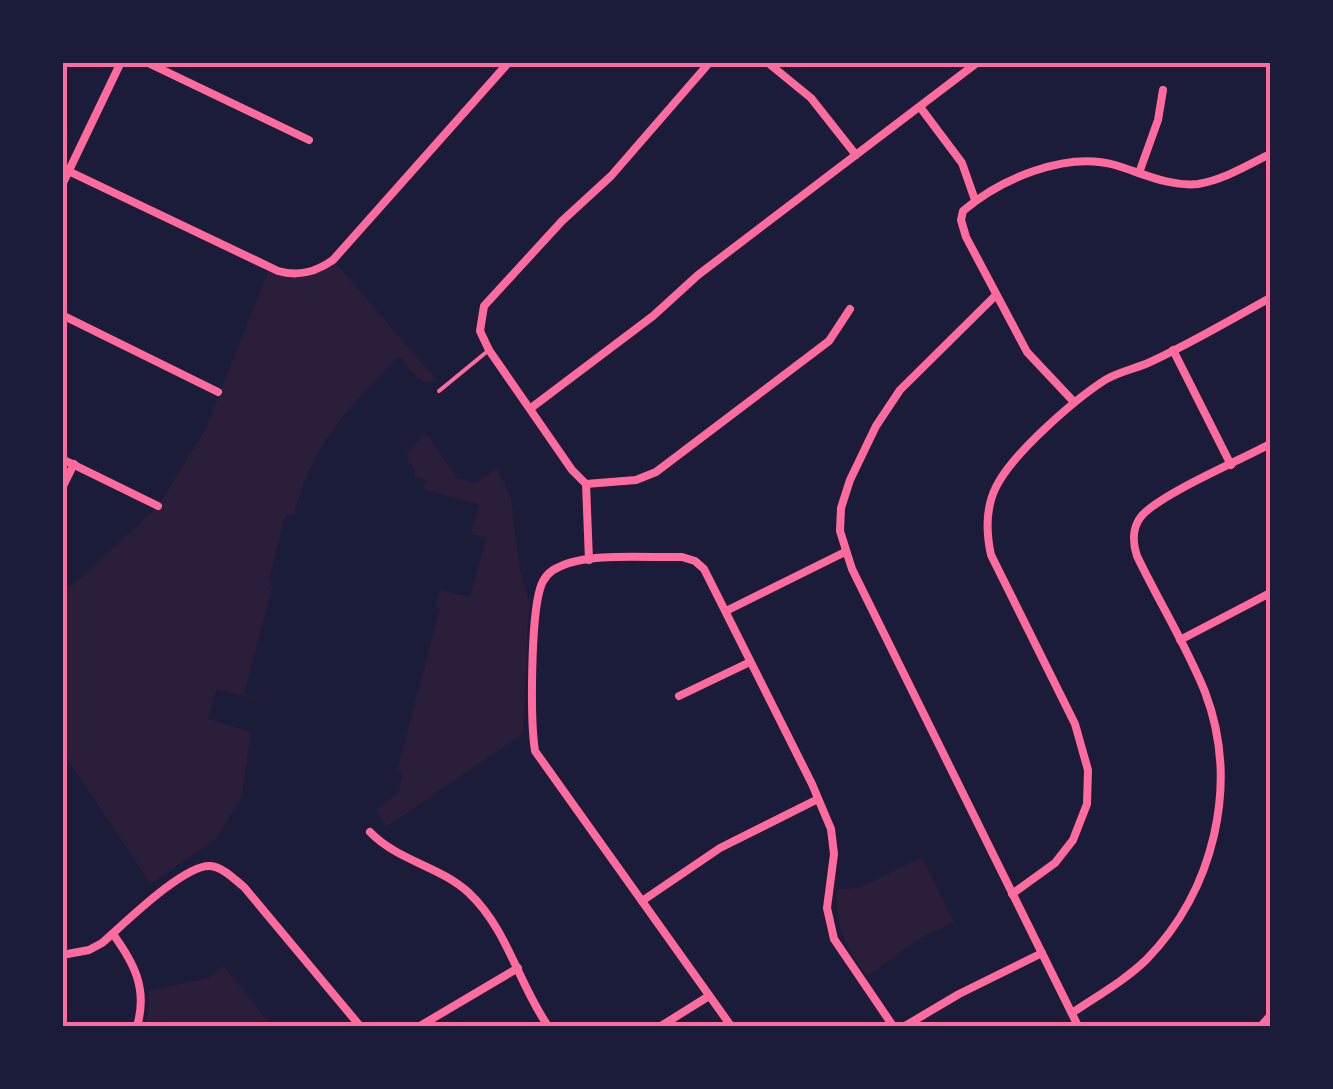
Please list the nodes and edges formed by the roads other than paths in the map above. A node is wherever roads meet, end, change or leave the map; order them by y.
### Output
1 (121, 62) edge
2 (146, 62) edge
3 (509, 62) edge
4 (710, 62) edge
5 (767, 62) edge
6 (978, 62) edge
7 (1163, 90) dead end
8 (920, 107) junction
9 (310, 140) dead end
10 (1270, 154) edge
11 (856, 155) junction
12 (66, 170) edge
13 (1139, 173) junction
14 (62, 185) edge
15 (975, 200) junction
16 (995, 296) junction
17 (1270, 298) edge
18 (850, 308) dead end
19 (62, 314) edge
20 (489, 350) junction
21 (1173, 350) junction
22 (439, 391) dead end
23 (218, 392) dead end
24 (1074, 402) junction
25 (531, 408) junction
26 (1270, 444) edge
27 (62, 459) edge
28 (74, 464) junction
29 (1231, 465) junction
30 (586, 484) junction
31 (62, 488) edge
32 (158, 506) dead end
33 (845, 552) junction
34 (589, 560) junction
35 (1270, 592) edge
36 (726, 610) junction
37 (1180, 640) junction
38 (750, 662) junction
39 (680, 696) dead end
40 (818, 799) junction
41 (370, 832) dead end
42 (1012, 894) junction
43 (642, 901) junction
44 (113, 934) junction
45 (1042, 954) junction
46 (62, 955) edge
47 (518, 968) junction
48 (709, 996) junction
49 (1072, 1013) junction
50 (1270, 1016) edge
51 (137, 1026) edge
52 (360, 1026) edge
53 (420, 1026) edge
54 (548, 1026) edge
55 (661, 1026) edge
56 (731, 1026) edge
57 (893, 1026) edge
58 (905, 1026) edge
59 (1078, 1026) edge
60 (1261, 1026) edge

1 - 12 street
2 - 9 street
3 - 12 street
4 - 20 street
5 - 11 street
6 - 8 street
7 - 13 street
8 - 11 street
8 - 15 street
10 - 13 street
11 - 25 street
12 - 14 street
13 - 15 street
15 - 16 street
16 - 24 street
16 - 33 street
17 - 21 street
18 - 30 street
19 - 23 street
20 - 22 lane
20 - 25 street
21 - 24 street
21 - 29 street
24 - 42 street
25 - 30 street
26 - 29 street
27 - 28 street
28 - 31 street
28 - 32 street
29 - 37 street
30 - 34 street
33 - 36 street
33 - 42 street
34 - 36 street
34 - 43 street
35 - 37 street
36 - 38 street
37 - 49 street
38 - 39 street
38 - 40 street
40 - 43 street
40 - 57 street
41 - 47 street
42 - 45 street
43 - 48 street
44 - 46 street
44 - 51 street
44 - 52 street
45 - 49 street
45 - 58 street
47 - 53 street
47 - 54 street
48 - 55 street
48 - 56 street
49 - 59 street
50 - 60 street

